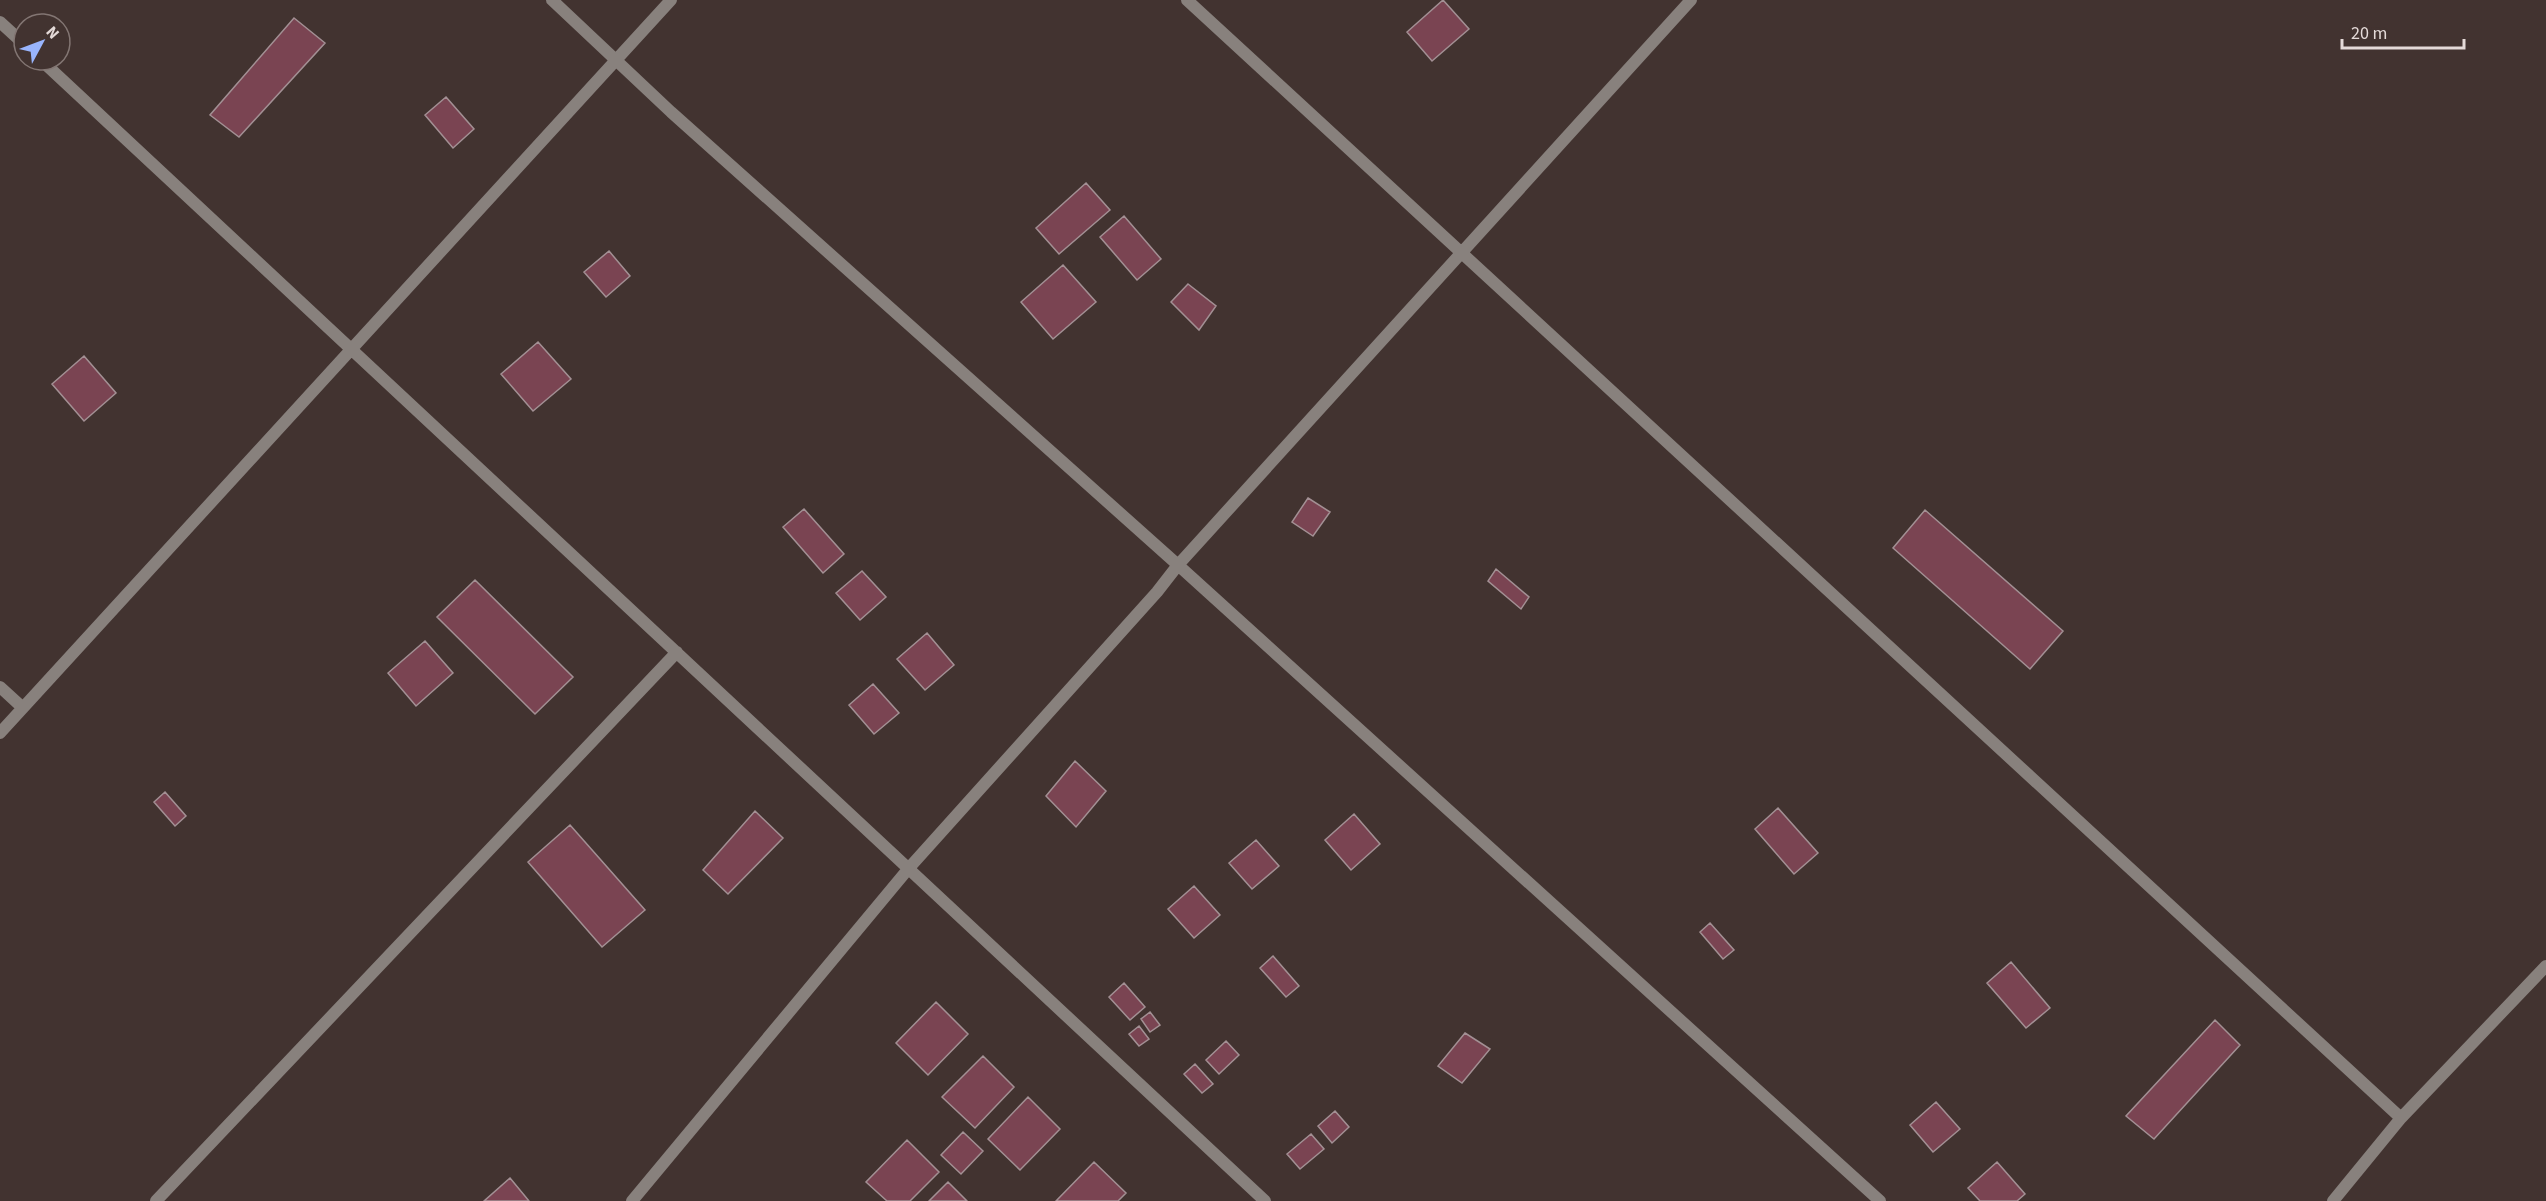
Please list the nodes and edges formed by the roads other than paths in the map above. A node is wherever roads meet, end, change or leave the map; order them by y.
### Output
1 (552, 0) edge
2 (671, 0) edge
3 (1187, 0) edge
4 (1691, 0) edge
5 (0, 22) edge
6 (12, 33) edge
7 (616, 60) junction
8 (54, 72) edge
9 (1461, 253) junction
10 (352, 348) junction
11 (1178, 565) junction
12 (677, 652) junction
13 (0, 687) edge
14 (23, 708) junction
15 (0, 733) edge
16 (909, 868) junction
17 (2546, 966) edge
18 (2401, 1118) junction
19 (156, 1201) edge
20 (632, 1201) edge
21 (1265, 1201) edge
22 (1880, 1201) edge
23 (2333, 1201) edge

1 - 7 street
2 - 7 street
3 - 9 street
4 - 9 street
5 - 6 street
7 - 10 street
7 - 11 street
8 - 10 street
9 - 11 street
9 - 18 street
10 - 12 street
10 - 14 street
11 - 16 street
11 - 22 street
12 - 16 street
12 - 19 street
13 - 14 street
14 - 15 street
16 - 20 street
16 - 21 street
17 - 18 street
18 - 23 street

